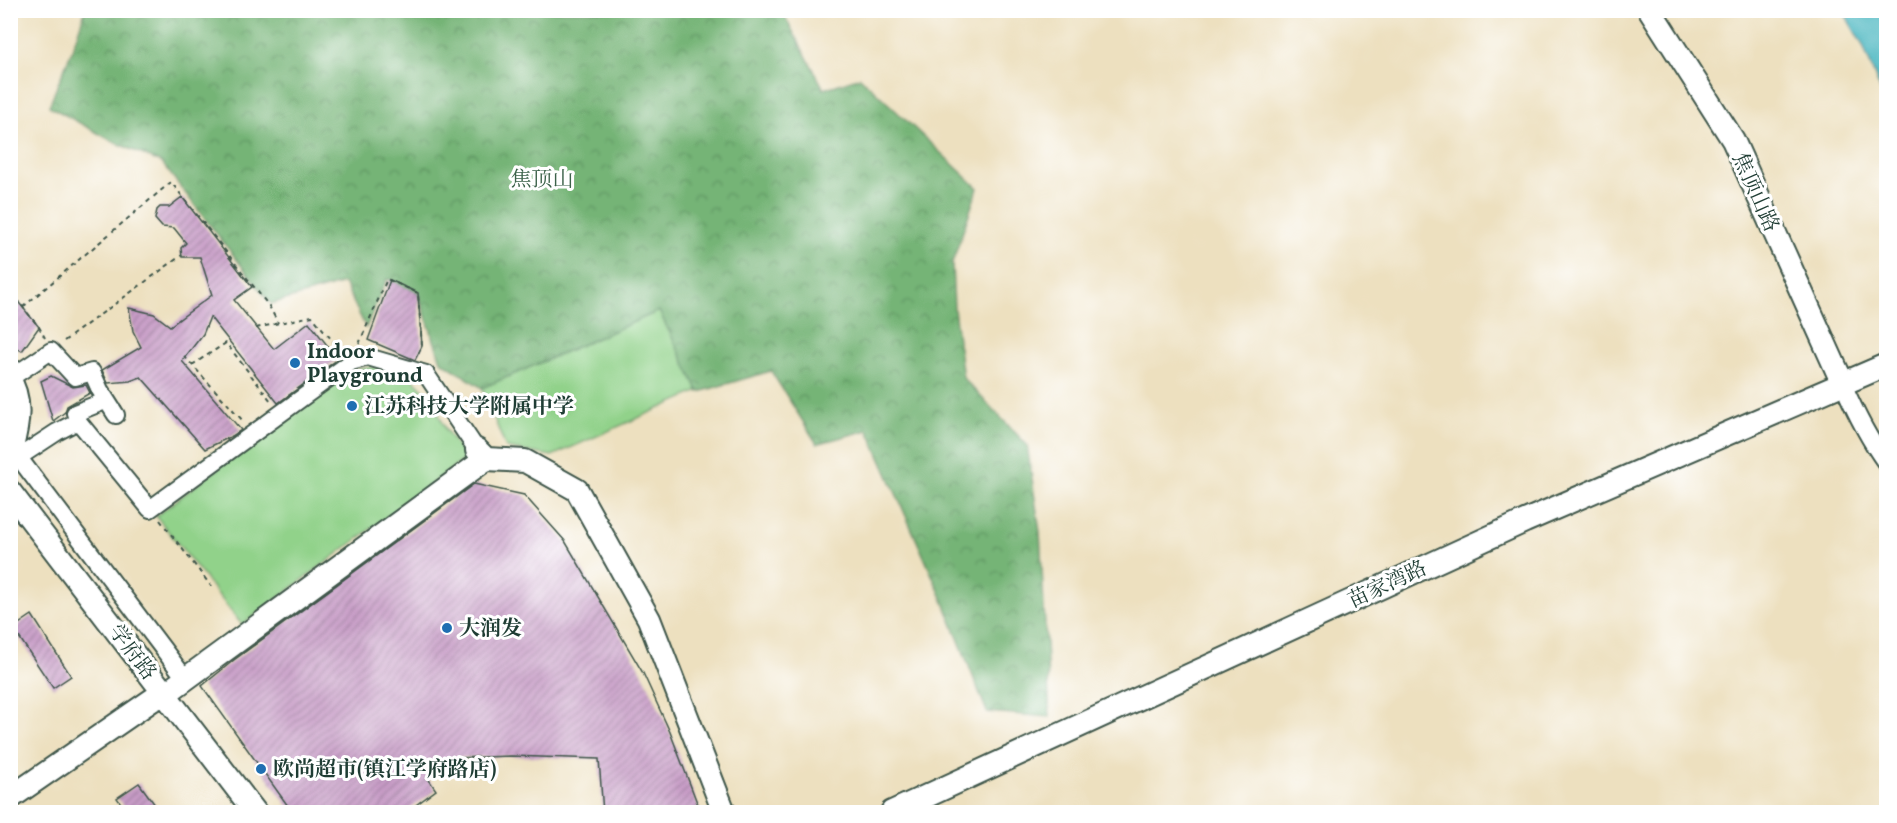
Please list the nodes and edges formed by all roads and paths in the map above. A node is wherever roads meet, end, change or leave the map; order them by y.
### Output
1 (1650, 10) edge
2 (182, 255) dead end
3 (10, 298) edge
4 (23, 307) junction
5 (278, 323) junction
6 (256, 328) dead end
7 (51, 351) junction
8 (184, 356) dead end
9 (351, 362) junction
10 (192, 365) junction
11 (1887, 365) edge
12 (411, 370) junction
13 (11, 376) edge
14 (1843, 384) junction
15 (104, 396) junction
16 (281, 413) junction
17 (116, 415) dead end
18 (78, 421) junction
19 (254, 434) junction
20 (14, 451) edge
21 (482, 454) junction
22 (1887, 463) edge
23 (10, 492) edge
24 (150, 509) junction
25 (10, 515) edge
26 (212, 586) dead end
27 (185, 678) junction
28 (158, 697) junction
29 (10, 798) edge
30 (240, 813) edge
31 (255, 813) edge
32 (724, 813) edge
33 (892, 813) edge

1 - 14 street, 焦顶山路
2 - 7 path
3 - 4 path
4 - 5 path
4 - 7 path
5 - 6 path
5 - 9 path
7 - 13 street
7 - 15 street
8 - 10 path
9 - 12 street
9 - 12 path
9 - 16 street
10 - 16 path
10 - 19 path
11 - 14 street, 苗家湾路
12 - 21 street
13 - 20 street
14 - 22 street
14 - 33 street, 苗家湾路
15 - 17 street
15 - 18 street
16 - 19 street
18 - 20 street
18 - 24 street
19 - 24 street
20 - 27 street
21 - 27 street
21 - 32 street
23 - 28 street, 学府路
24 - 26 path
25 - 28 street, 学府路
27 - 28 street
28 - 29 street
28 - 30 street, 学府路
28 - 31 street, 学府路

